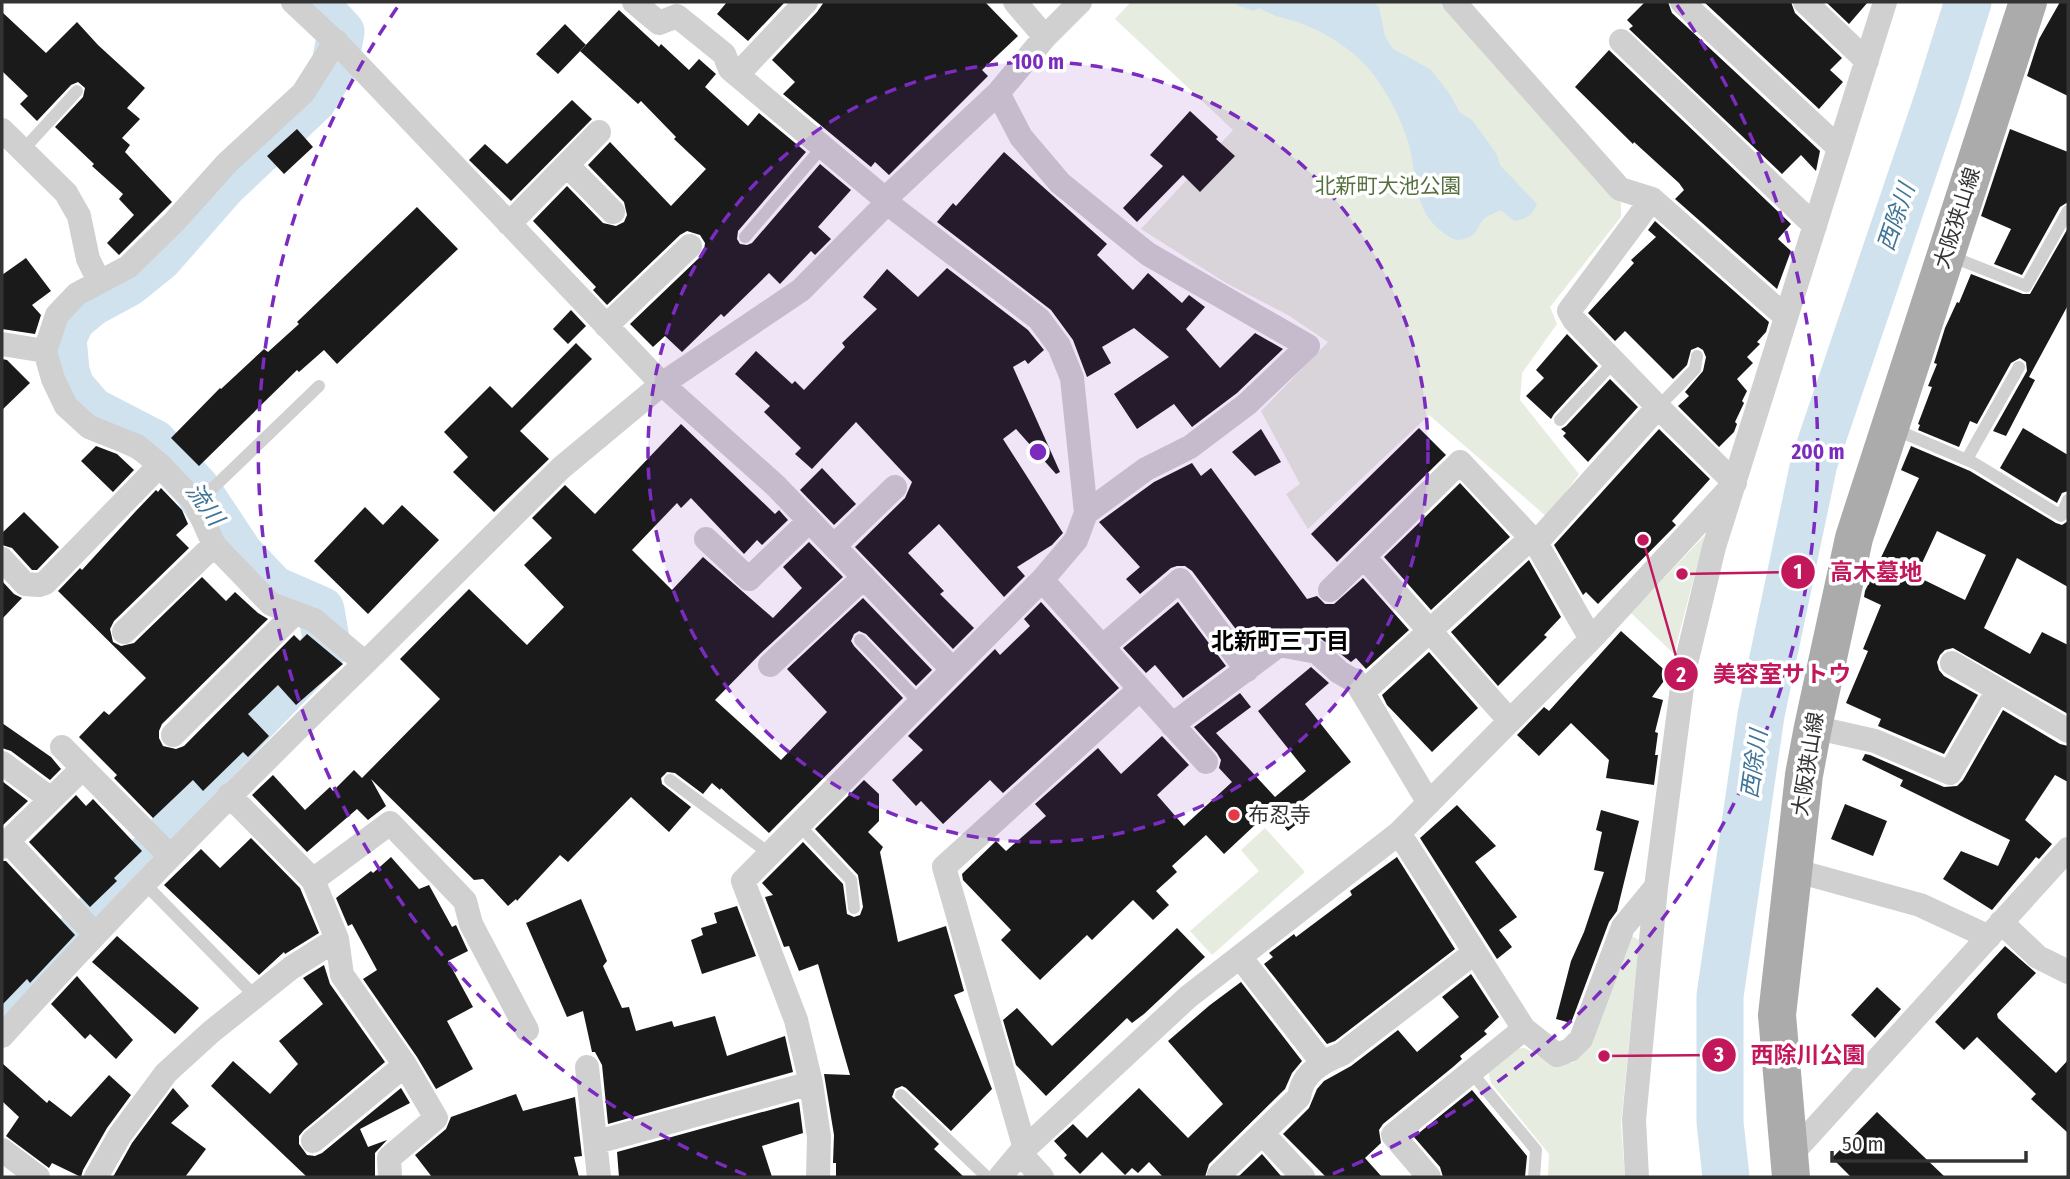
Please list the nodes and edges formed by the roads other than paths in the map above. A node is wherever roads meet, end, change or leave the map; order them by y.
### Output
1 (293, 2) edge
2 (634, 2) edge
3 (806, 2) edge
4 (1015, 2) edge
5 (1080, 2) edge
6 (1454, 2) edge
7 (1682, 2) edge
8 (1805, 2) edge
9 (1885, 2) edge
10 (2028, 2) edge
11 (1045, 37) junction
12 (1621, 41) dead end
13 (340, 45) junction
14 (1867, 61) junction
15 (737, 75) junction
16 (77, 91) dead end
17 (998, 93) junction
18 (599, 132) dead end
19 (10, 144) edge
20 (824, 145) junction
21 (1839, 148) junction
22 (567, 166) junction
23 (1652, 199) junction
24 (886, 201) junction
25 (2068, 211) edge
26 (613, 212) dead end
27 (509, 224) junction
28 (1815, 226) junction
29 (745, 237) dead end
30 (690, 246) dead end
31 (1945, 254) junction
32 (99, 281) junction
33 (1786, 317) junction
34 (606, 326) junction
35 (2, 344) edge
36 (45, 351) junction
37 (1697, 356) dead end
38 (1614, 362) junction
39 (2019, 367) dead end
40 (662, 384) junction
41 (318, 386) dead end
42 (1658, 407) junction
43 (1560, 421) dead end
44 (1890, 428) junction
45 (1967, 460) junction
46 (159, 465) junction
47 (1735, 483) junction
48 (895, 487) dead end
49 (2068, 500) edge
50 (195, 502) junction
51 (1086, 513) junction
52 (809, 521) junction
53 (706, 539) dead end
54 (1533, 541) junction
55 (214, 545) junction
56 (834, 547) junction
57 (1364, 557) junction
58 (2, 559) edge
59 (864, 577) junction
60 (1042, 580) junction
61 (1330, 590) dead end
62 (304, 617) junction
63 (1429, 631) junction
64 (124, 632) dead end
65 (1591, 639) junction
66 (860, 640) dead end
67 (1102, 647) junction
68 (365, 663) junction
69 (1952, 663) dead end
70 (771, 665) dead end
71 (953, 670) junction
72 (1247, 670) junction
73 (1355, 680) junction
74 (1140, 689) junction
75 (1998, 690) junction
76 (920, 703) junction
77 (1510, 721) junction
78 (1172, 724) junction
79 (1813, 727) junction
80 (2068, 731) edge
81 (173, 735) dead end
82 (62, 747) dead end
83 (1206, 762) dead end
84 (2, 763) edge
85 (83, 768) junction
86 (670, 780) dead end
87 (229, 795) junction
88 (51, 799) junction
89 (1429, 803) junction
90 (799, 825) junction
91 (1399, 833) junction
92 (7, 847) edge
93 (2068, 849) edge
94 (770, 854) junction
95 (170, 855) junction
96 (1793, 870) junction
97 (313, 880) junction
98 (144, 883) junction
99 (1656, 887) junction
100 (854, 908) dead end
101 (89, 927) junction
102 (1995, 930) junction
103 (337, 939) junction
104 (1474, 953) junction
105 (1240, 957) junction
106 (2068, 972) edge
107 (256, 997) junction
108 (6, 1025) edge
109 (1524, 1029) junction
110 (527, 1030) dead end
111 (1322, 1062) junction
112 (405, 1065) junction
113 (587, 1067) dead end
114 (1471, 1072) junction
115 (811, 1083) junction
116 (901, 1095) dead end
117 (1262, 1133) junction
118 (313, 1141) dead end
119 (597, 1142) junction
120 (2, 1150) edge
121 (1023, 1151) junction
122 (1790, 1167) edge
123 (1219, 1175) dead end
124 (38, 1177) edge
125 (96, 1177) edge
126 (390, 1177) edge
127 (600, 1177) edge
128 (818, 1177) edge
129 (987, 1177) edge
130 (1000, 1177) edge
131 (1042, 1177) edge
132 (1303, 1177) edge
133 (1429, 1177) edge
134 (1534, 1177) edge
135 (1637, 1177) edge

1 - 13 street
2 - 15 street
3 - 15 street
4 - 11 street
5 - 11 street
6 - 23 street
7 - 21 street
8 - 14 street
9 - 14 street
10 - 31 main road, 大阪狭山線
11 - 17 street
12 - 28 street
13 - 27 street
13 - 32 street
14 - 21 street
15 - 20 street
16 - 19 lane
17 - 24 street
17 - 51 street
18 - 22 street
19 - 32 street
20 - 24 street
20 - 29 lane
21 - 28 street
22 - 26 street
22 - 27 street
23 - 33 street
23 - 38 street
24 - 40 street
24 - 51 street
25 - 31 lane
27 - 34 street
28 - 33 street
30 - 34 street
31 - 44 main road, 大阪狭山線
32 - 36 street
33 - 47 street
34 - 40 street
35 - 36 street
36 - 46 street
37 - 42 lane
38 - 42 street
38 - 43 lane
39 - 45 lane
40 - 52 street
40 - 68 street
41 - 50 lane
42 - 47 street
42 - 54 street
44 - 45 lane
44 - 79 main road, 大阪狭山線
45 - 49 lane
46 - 50 street
46 - 58 street
47 - 65 street
47 - 99 street
48 - 56 street
50 - 55 street
51 - 60 street
52 - 53 street
52 - 56 street
54 - 57 street
54 - 63 street
54 - 65 street
55 - 62 street
55 - 64 street
56 - 59 street
57 - 61 street
57 - 63 street
59 - 70 street
59 - 71 street
60 - 67 street
60 - 71 street
62 - 68 street
62 - 81 street
63 - 73 street
63 - 77 street
65 - 77 street
66 - 76 lane
67 - 72 street
67 - 74 street
68 - 87 street
69 - 75 street
71 - 76 street
72 - 73 street
72 - 78 street
73 - 89 street
74 - 78 street
74 - 121 street
75 - 79 street
75 - 80 street
76 - 90 street
77 - 89 street
78 - 83 street
79 - 96 main road, 大阪狭山線
82 - 85 street
84 - 88 street
85 - 88 street
85 - 95 street
86 - 94 lane
87 - 95 street
87 - 97 street
88 - 92 street
89 - 91 street
90 - 94 street
90 - 100 lane
91 - 104 street
91 - 105 street
92 - 101 street
93 - 102 street
94 - 115 street
95 - 98 street
96 - 102 street
96 - 122 main road, 大阪狭山線
97 - 103 street
97 - 110 street
98 - 101 street
98 - 107 lane
99 - 109 street
99 - 135 street
101 - 108 street
102 - 106 street
102 - 122 street
103 - 107 street
103 - 112 street
104 - 109 street
104 - 111 street
105 - 111 street
105 - 121 street
107 - 125 street
109 - 114 street
111 - 117 street
112 - 118 street
112 - 126 street
113 - 119 street
114 - 133 street
114 - 134 lane
115 - 119 street
115 - 128 street
116 - 129 lane
117 - 123 street
117 - 132 street
119 - 127 street
120 - 124 street
121 - 130 street
121 - 131 street

